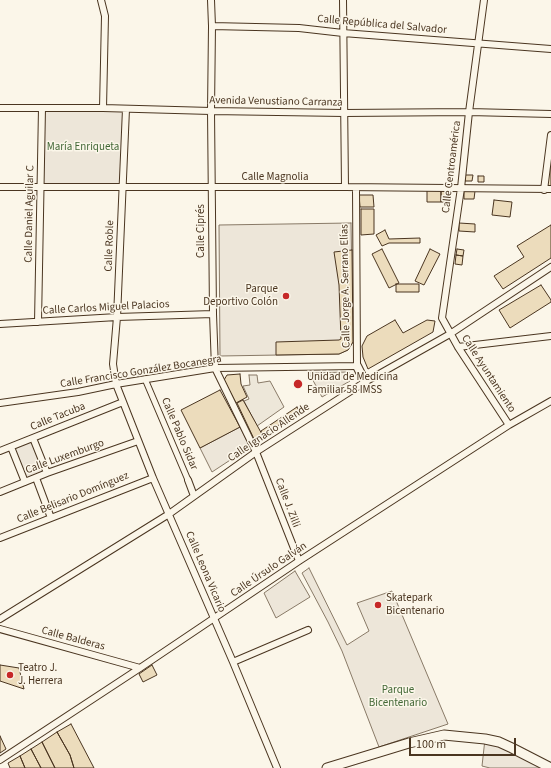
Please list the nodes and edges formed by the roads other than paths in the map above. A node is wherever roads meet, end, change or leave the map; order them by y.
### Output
1 (102, 0) edge
2 (211, 0) edge
3 (343, 0) edge
4 (484, 0) edge
5 (212, 26) junction
6 (343, 33) junction
7 (478, 44) junction
8 (551, 49) edge
9 (0, 108) edge
10 (42, 108) junction
11 (102, 108) junction
12 (126, 109) junction
13 (211, 111) junction
14 (469, 112) junction
15 (344, 113) junction
16 (551, 114) edge
17 (551, 135) edge
18 (0, 187) edge
19 (40, 187) junction
20 (122, 188) junction
21 (212, 188) junction
22 (345, 188) junction
23 (356, 188) junction
24 (461, 188) junction
25 (548, 190) edge
26 (551, 267) edge
27 (213, 314) junction
28 (117, 317) junction
29 (38, 322) junction
30 (0, 324) edge
31 (450, 334) junction
32 (551, 336) edge
33 (458, 347) junction
34 (357, 366) junction
35 (214, 368) junction
36 (145, 379) junction
37 (365, 382) junction
38 (116, 384) junction
39 (551, 401) edge
40 (123, 402) junction
41 (0, 403) edge
42 (509, 426) junction
43 (33, 438) junction
44 (138, 441) junction
45 (11, 447) junction
46 (0, 451) edge
47 (256, 452) junction
48 (47, 474) junction
49 (36, 478) junction
50 (153, 478) junction
51 (188, 480) joint
52 (25, 482) junction
53 (0, 492) edge
54 (194, 496) junction
55 (169, 514) junction
56 (51, 518) junction
57 (0, 538) edge
58 (299, 561) junction
59 (0, 619) edge
60 (214, 619) junction
61 (0, 629) edge
62 (308, 630) dead end
63 (233, 662) junction
64 (140, 668) junction
65 (0, 760) edge
66 (277, 768) edge
67 (327, 768) edge
68 (551, 768) edge

1 - 11 street
2 - 5 street, Calle Ciprés
3 - 6 street
4 - 7 street, Calle Centroamérica
5 - 6 street, Calle República del Salvador
5 - 13 street, Calle Ciprés
6 - 7 street, Calle República del Salvador
6 - 15 street
7 - 8 street, Calle República del Salvador
7 - 14 street, Calle Centroamérica
9 - 10 street, Avenida Venustiano Carranza
10 - 11 street, Avenida Venustiano Carranza
10 - 19 street, Calle Daniel Aguilar C
11 - 12 street, Avenida Venustiano Carranza
12 - 13 street, Avenida Venustiano Carranza
12 - 20 street, Calle Roble
13 - 15 street, Avenida Venustiano Carranza
13 - 21 street, Calle Ciprés
14 - 15 street, Avenida Venustiano Carranza
14 - 16 street, Avenida Venustiano Carranza
14 - 24 street, Calle Centroamérica
15 - 22 street
17 - 25 street
18 - 19 street, Calle Magnolia
19 - 20 street, Calle Magnolia
19 - 29 street, Calle Daniel Aguilar C
20 - 21 street, Calle Magnolia
20 - 28 street, Calle Roble
21 - 22 street, Calle Magnolia
21 - 27 street, Calle Ciprés
22 - 23 street, Calle Magnolia
23 - 24 street, Calle Magnolia
23 - 34 street, Calle Jorge A. Serrano Elías
24 - 25 street, Calle Magnolia
24 - 31 street, Calle Centroamérica
26 - 31 street, Calle Ignacio Allende
27 - 28 street, Calle Carlos Miguel Palacios
27 - 35 street, Calle Ciprés
28 - 29 street, Calle Carlos Miguel Palacios
28 - 38 street, Calle Roble
29 - 30 street, Calle Carlos Miguel Palacios
31 - 33 street, Calle Ayuntamiento
31 - 37 street, Calle Ignacio Allende
32 - 33 street
33 - 42 street, Calle Ayuntamiento
34 - 35 street, Calle Francisco González Bocanegra
34 - 37 street, Calle Jorge A. Serrano Elías
35 - 36 street, Calle Francisco González Bocanegra
35 - 47 street, Calle Ciprés
36 - 38 street, Calle Francisco González Bocanegra
36 - 51 street, Calle Pablo Sidar
37 - 47 street, Calle Ignacio Allende
38 - 40 street, Calle Leona Vicario
38 - 41 street, Calle Francisco González Bocanegra
39 - 42 street, Calle Úrsulo Galván
40 - 43 street, Calle Tacuba
40 - 44 street, Calle Leona Vicario
42 - 58 street, Calle Úrsulo Galván
43 - 45 street, Calle Tacuba
43 - 48 street
44 - 48 street, Calle Luxemburgo
44 - 50 street, Calle Leona Vicario
45 - 46 street, Calle Tacuba
45 - 52 street
47 - 54 street, Calle Ignacio Allende
47 - 58 street, Calle J. Zilli
48 - 49 street, Calle Luxemburgo
49 - 52 street, Calle Luxemburgo
49 - 56 street
50 - 55 street, Calle Leona Vicario
50 - 56 street, Calle Belisario Domínguez
51 - 54 street, Calle Pablo Sidar
52 - 53 street, Calle Luxemburgo
54 - 55 street, Calle Ignacio Allende
55 - 59 street, Calle Ignacio Allende
55 - 60 street, Calle Leona Vicario
56 - 57 street, Calle Belisario Domínguez
58 - 60 street, Calle Úrsulo Galván
60 - 63 street, Calle Leona Vicario
60 - 64 street, Calle Úrsulo Galván
61 - 64 street, Calle Balderas
62 - 63 street
63 - 66 street, Calle Leona Vicario
64 - 65 street, Calle Úrsulo Galván
67 - 68 main road

